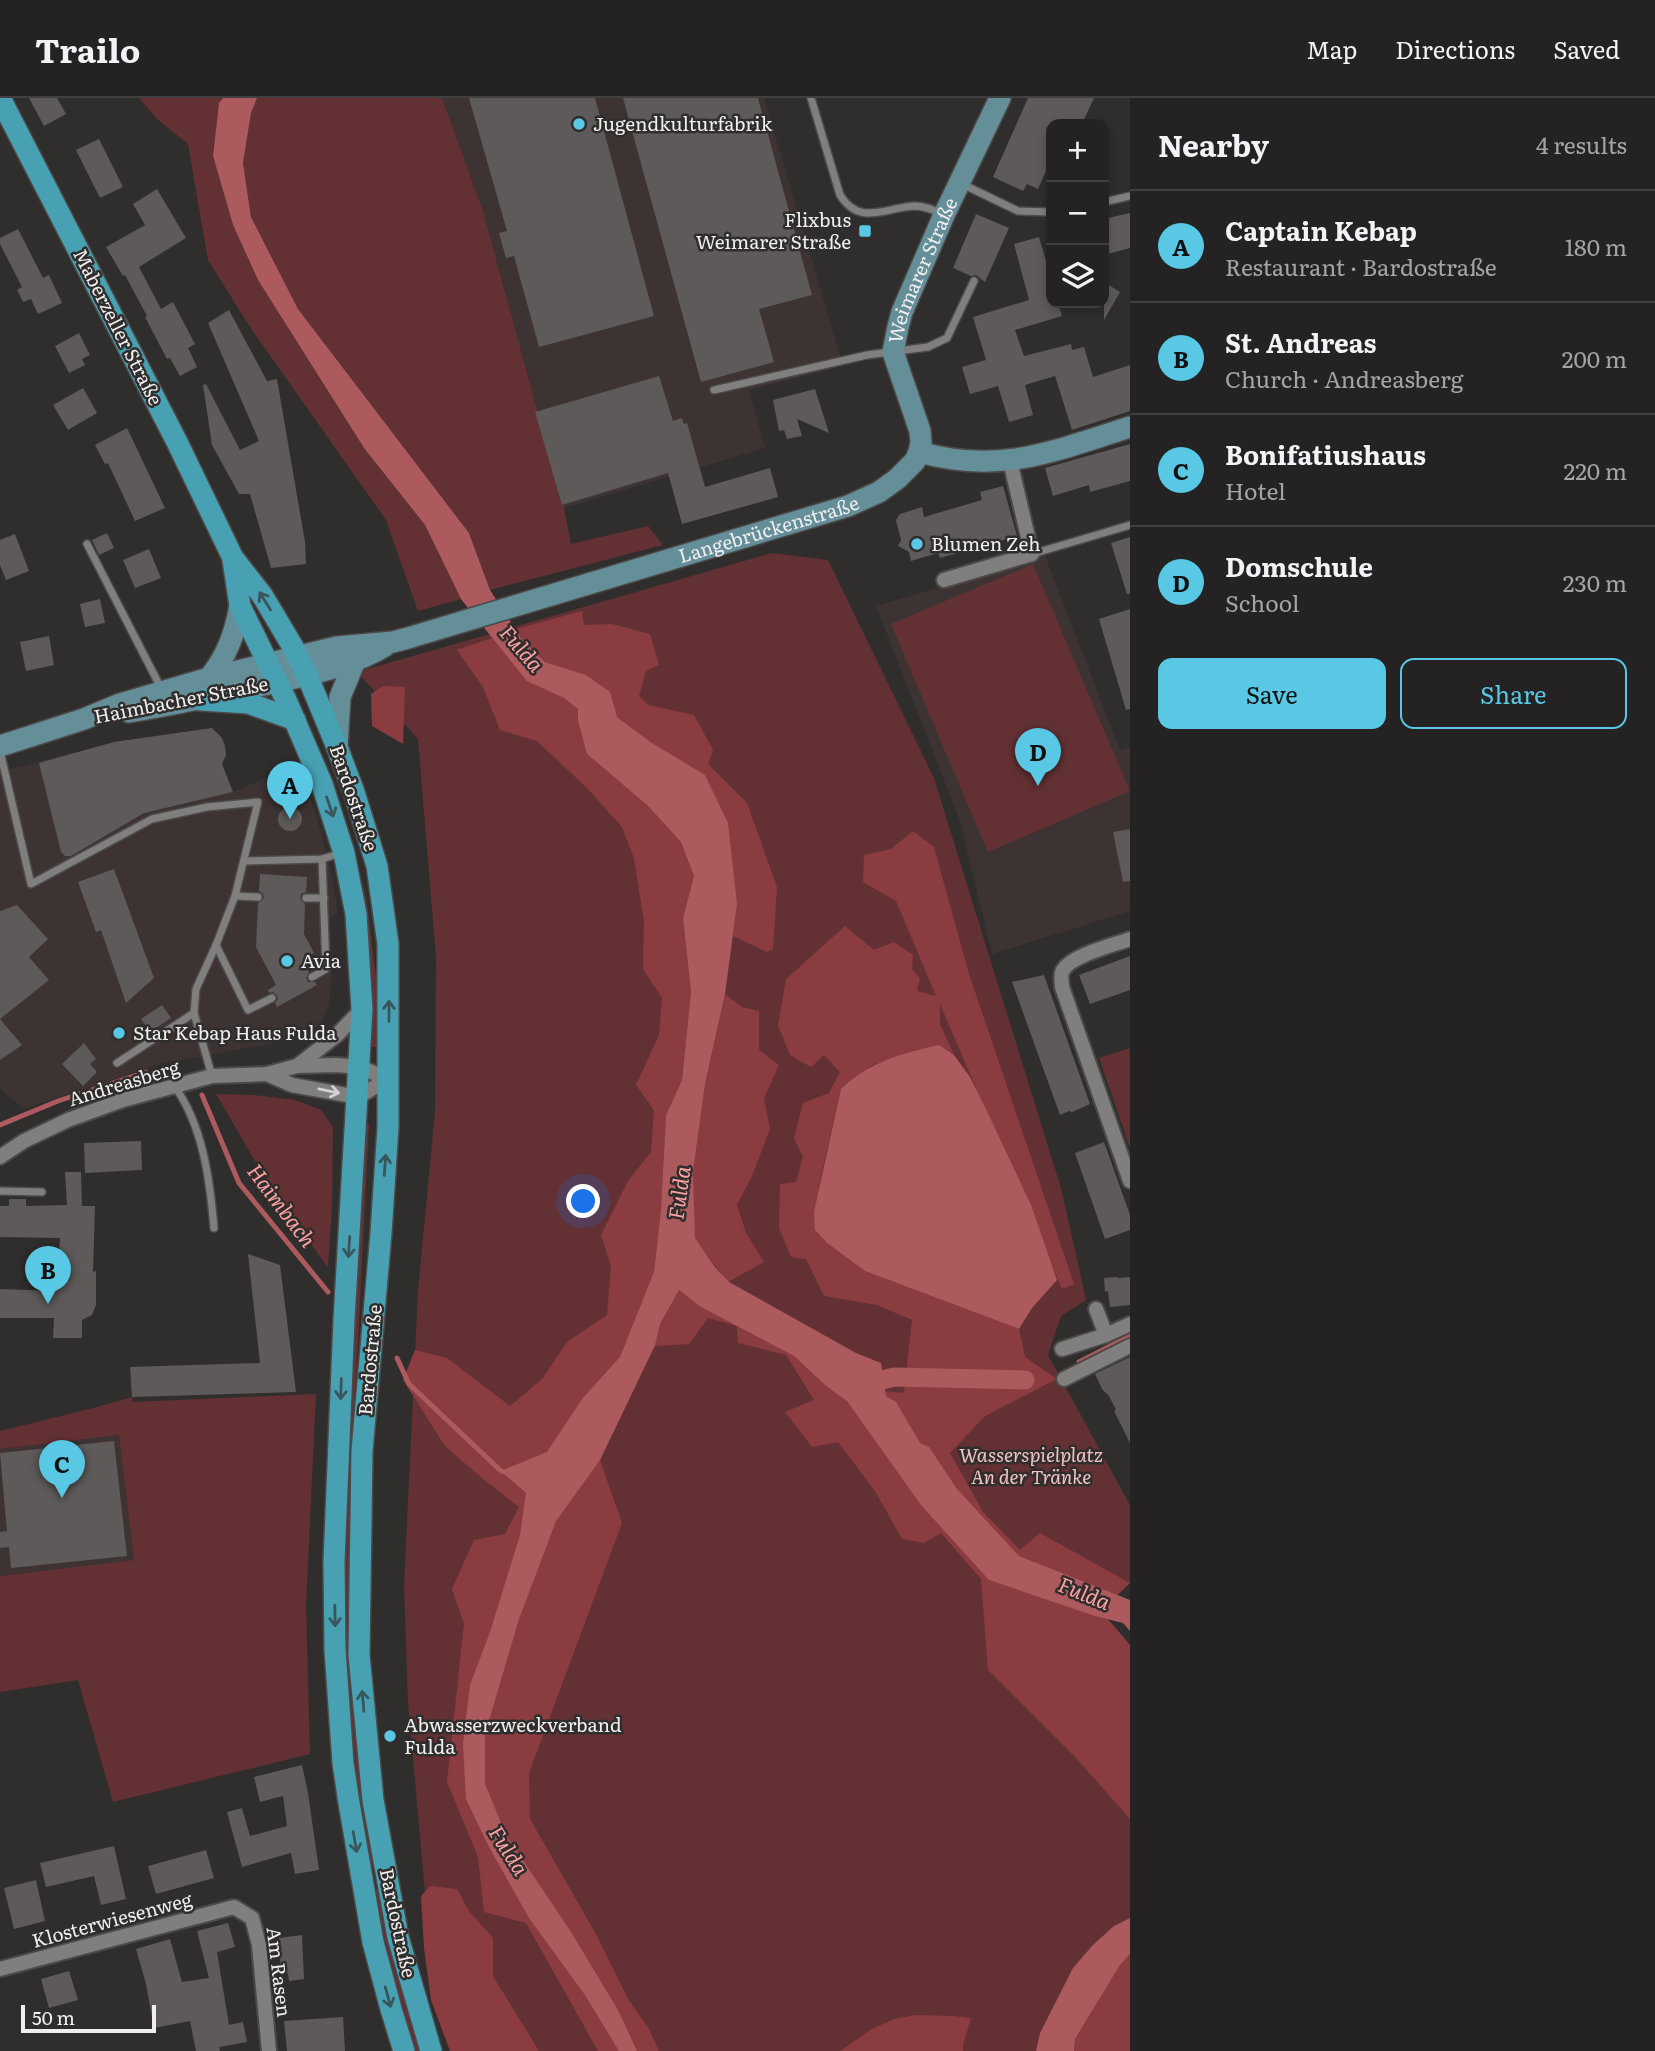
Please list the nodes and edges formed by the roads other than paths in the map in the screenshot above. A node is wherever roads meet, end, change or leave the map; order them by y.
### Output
1 (0, 98) edge
2 (810, 98) edge
3 (1000, 98) edge
4 (960, 183) junction
5 (1130, 196) edge
6 (1109, 201) edge
7 (1046, 212) edge
8 (944, 215) junction
9 (974, 281) dead end
10 (893, 352) junction
11 (714, 390) dead end
12 (1130, 427) edge
13 (919, 452) junction
14 (1010, 461) junction
15 (1130, 525) edge
16 (87, 544) dead end
17 (1032, 554) junction
18 (233, 558) junction
19 (944, 580) dead end
20 (240, 606) junction
21 (400, 640) junction
22 (354, 663) junction
23 (302, 666) junction
24 (272, 673) junction
25 (209, 678) junction
26 (162, 691) junction
27 (201, 700) junction
28 (85, 719) junction
29 (295, 720) junction
30 (337, 747) junction
31 (0, 748) edge
32 (344, 853) junction
33 (322, 859) junction
34 (244, 861) junction
35 (235, 896) junction
36 (258, 897) dead end
37 (306, 898) dead end
38 (324, 898) junction
39 (1130, 939) edge
40 (216, 945) junction
41 (312, 977) dead end
42 (272, 998) dead end
43 (362, 1009) junction
44 (194, 1013) junction
45 (117, 1063) dead end
46 (297, 1066) junction
47 (360, 1067) junction
48 (267, 1074) junction
49 (212, 1076) junction
50 (388, 1079) junction
51 (174, 1087) junction
52 (358, 1097) junction
53 (0, 1157) edge
54 (1129, 1174) edge
55 (0, 1191) edge
56 (42, 1192) dead end
57 (214, 1228) dead end
58 (1096, 1309) dead end
59 (1130, 1324) edge
60 (1106, 1335) junction
61 (1130, 1346) edge
62 (1062, 1349) dead end
63 (1064, 1379) dead end
64 (234, 1908) joint
65 (0, 1969) edge
66 (269, 2051) edge
67 (404, 2051) edge
68 (431, 2051) edge

1 - 18 main road, Maberzeller Straße
2 - 8 lane
3 - 4 main road, Weimarer Straße
4 - 7 lane
4 - 8 main road, Weimarer Straße
5 - 6 lane
8 - 10 main road, Weimarer Straße
9 - 10 lane
10 - 11 lane
10 - 13 main road, Weimarer Straße
12 - 14 main road
13 - 14 main road
13 - 21 main road, Langebrückenstraße
14 - 17 street
15 - 17 lane
16 - 26 lane
17 - 19 street
18 - 20 main road, Maberzeller Straße
23 -> 18 main road, Maberzeller Straße
20 - 24 main road, Maberzeller Straße
20 - 25 main road
21 - 22 main road, Langebrückenstraße
21 - 23 main road, Langebrückenstraße
22 - 23 main road, Langebrückenstraße
22 - 30 main road
23 - 24 main road
23 - 30 main road, Bardostraße
24 - 25 main road, Haimbacher Straße
24 - 27 main road, Haimbacher Straße
24 - 29 main road, Bardostraße
25 - 26 main road, Haimbacher Straße
26 - 28 main road, Haimbacher Straße
27 - 28 main road, Haimbacher Straße
27 - 29 main road
28 - 31 main road, Haimbacher Straße
29 -> 32 main road, Bardostraße
50 -> 30 main road, Bardostraße
31 - 34 lane
32 - 33 lane
32 - 43 main road, Bardostraße
33 - 34 lane
33 - 38 lane
34 - 35 lane
35 - 36 lane
35 - 40 lane
37 - 38 lane
38 - 41 lane
39 - 54 street
40 - 42 lane
40 - 44 lane
43 - 46 street, Andreasberg
43 - 47 main road, Bardostraße
44 - 45 lane
44 - 49 lane
46 - 47 street, Andreasberg
46 - 48 street, Andreasberg
47 - 50 street, Andreasberg
47 - 52 main road, Bardostraße
48 - 49 street, Andreasberg
48 -> 52 street, Andreasberg
49 - 51 street, Andreasberg
50 - 52 street
68 -> 50 main road, Bardostraße
51 - 53 street, Andreasberg
51 - 57 lane
52 -> 67 main road, Bardostraße
55 - 56 lane
58 - 60 street
59 - 60 street
60 - 62 street
61 - 63 street
64 - 65 street, Klosterwiesenweg
64 - 66 street, Am Rasen

